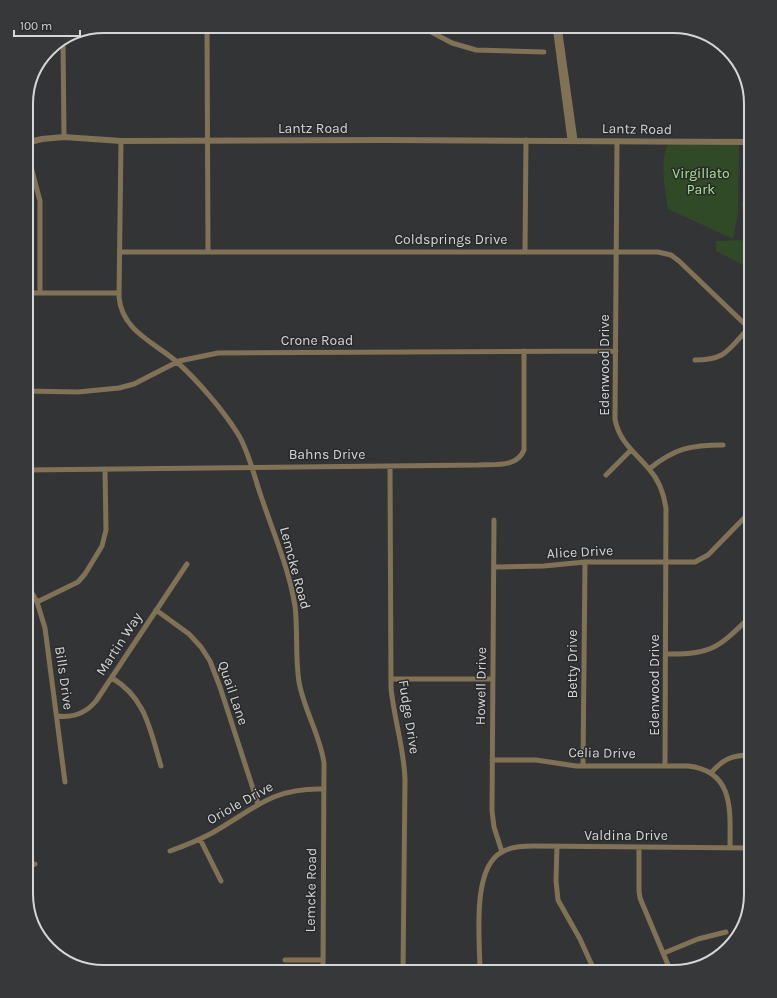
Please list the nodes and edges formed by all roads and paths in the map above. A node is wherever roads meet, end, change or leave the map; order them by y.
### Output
1 (207, 33) edge
2 (433, 33) edge
3 (556, 33) edge
4 (560, 33) edge
5 (63, 46) edge
6 (544, 52) dead end
7 (64, 137) junction
8 (209, 140) junction
9 (526, 140) junction
10 (572, 140) junction
11 (33, 141) edge
12 (120, 141) junction
13 (617, 141) junction
14 (744, 142) edge
15 (33, 174) edge
16 (208, 251) junction
17 (525, 251) junction
18 (121, 252) junction
19 (616, 252) junction
20 (33, 293) edge
21 (40, 293) junction
22 (119, 293) junction
23 (744, 323) edge
24 (744, 335) edge
25 (524, 351) junction
26 (616, 351) junction
27 (695, 360) dead end
28 (177, 362) junction
29 (33, 391) edge
30 (723, 444) dead end
31 (631, 450) junction
32 (390, 466) junction
33 (251, 467) junction
34 (649, 468) junction
35 (106, 469) junction
36 (33, 470) edge
37 (606, 475) dead end
38 (744, 518) edge
39 (494, 520) dead end
40 (585, 562) junction
41 (666, 562) junction
42 (187, 564) dead end
43 (494, 567) junction
44 (33, 595) edge
45 (37, 602) junction
46 (156, 610) junction
47 (744, 623) edge
48 (666, 654) junction
49 (112, 678) junction
50 (493, 678) junction
51 (390, 679) junction
52 (57, 716) junction
53 (744, 755) edge
54 (492, 760) junction
55 (161, 766) dead end
56 (583, 766) junction
57 (665, 766) junction
58 (711, 773) junction
59 (65, 782) dead end
60 (324, 789) junction
61 (258, 804) junction
62 (200, 839) junction
63 (557, 846) junction
64 (639, 846) junction
65 (730, 848) junction
66 (744, 848) edge
67 (170, 851) dead end
68 (502, 852) junction
69 (221, 881) dead end
70 (726, 932) dead end
71 (664, 954) junction
72 (285, 960) dead end
73 (323, 960) junction
74 (323, 965) edge
75 (403, 965) edge
76 (480, 965) edge
77 (592, 965) edge
78 (668, 965) edge

1 - 8 street
2 - 6 street
3 - 10 street
4 - 10 street
5 - 7 street
7 - 11 street, Lantz Road
7 - 12 street, Lantz Road
8 - 9 street, Lantz Road
8 - 12 street, Lantz Road
8 - 16 street
9 - 10 street, Lantz Road
9 - 17 street
10 - 13 street, Lantz Road
12 - 18 street
13 - 14 street, Lantz Road
13 - 19 street, Edenwood Drive
15 - 21 street
16 - 17 street, Coldsprings Drive
16 - 18 street, Coldsprings Drive
17 - 19 street, Coldsprings Drive
18 - 22 street
19 - 23 street, Coldsprings Drive
19 - 26 street, Edenwood Drive
20 - 21 street
21 - 22 street
22 - 28 street, Lemcke Road
24 - 27 street
25 - 26 street, Crone Road
25 - 28 street, Crone Road
25 - 32 street, Bahns Drive
26 - 31 street, Edenwood Drive
28 - 29 street, Crone Road
28 - 33 street, Lemcke Road
30 - 34 street
31 - 34 street, Edenwood Drive
31 - 37 street
32 - 33 street, Bahns Drive
32 - 51 street, Fudge Drive
33 - 35 street, Bahns Drive
33 - 60 street, Lemcke Road
34 - 41 street, Edenwood Drive
35 - 36 street, Bahns Drive
35 - 45 street
38 - 41 street, Alice Drive
39 - 43 street, Howell Drive
40 - 41 street, Alice Drive
40 - 43 street, Alice Drive
40 - 56 street, Betty Drive
41 - 48 street, Edenwood Drive
42 - 46 street, Martin Way
43 - 50 street, Howell Drive
44 - 45 street, Bills Drive
45 - 52 street, Bills Drive
46 - 49 street, Martin Way
46 - 61 street, Quail Lane
47 - 48 street
48 - 57 street, Edenwood Drive
49 - 52 street, Martin Way
49 - 55 street
50 - 51 street
50 - 54 street, Howell Drive
51 - 75 street, Fudge Drive
52 - 59 street, Bills Drive
53 - 58 street
54 - 56 street, Celia Drive
54 - 68 street, Howell Drive
56 - 57 street, Celia Drive
57 - 58 street, Celia Drive
58 - 65 street
60 - 61 street, Oriole Drive
60 - 73 street, Lemcke Road
61 - 62 street, Oriole Drive
62 - 67 street, Oriole Drive
62 - 69 street
63 - 64 street, Valdina Drive
63 - 68 street, Valdina Drive
63 - 77 street
64 - 65 street, Valdina Drive
64 - 71 street
65 - 66 street, Valdina Drive
68 - 76 street
70 - 71 street
71 - 78 street
72 - 73 street
73 - 74 street, Lemcke Road

